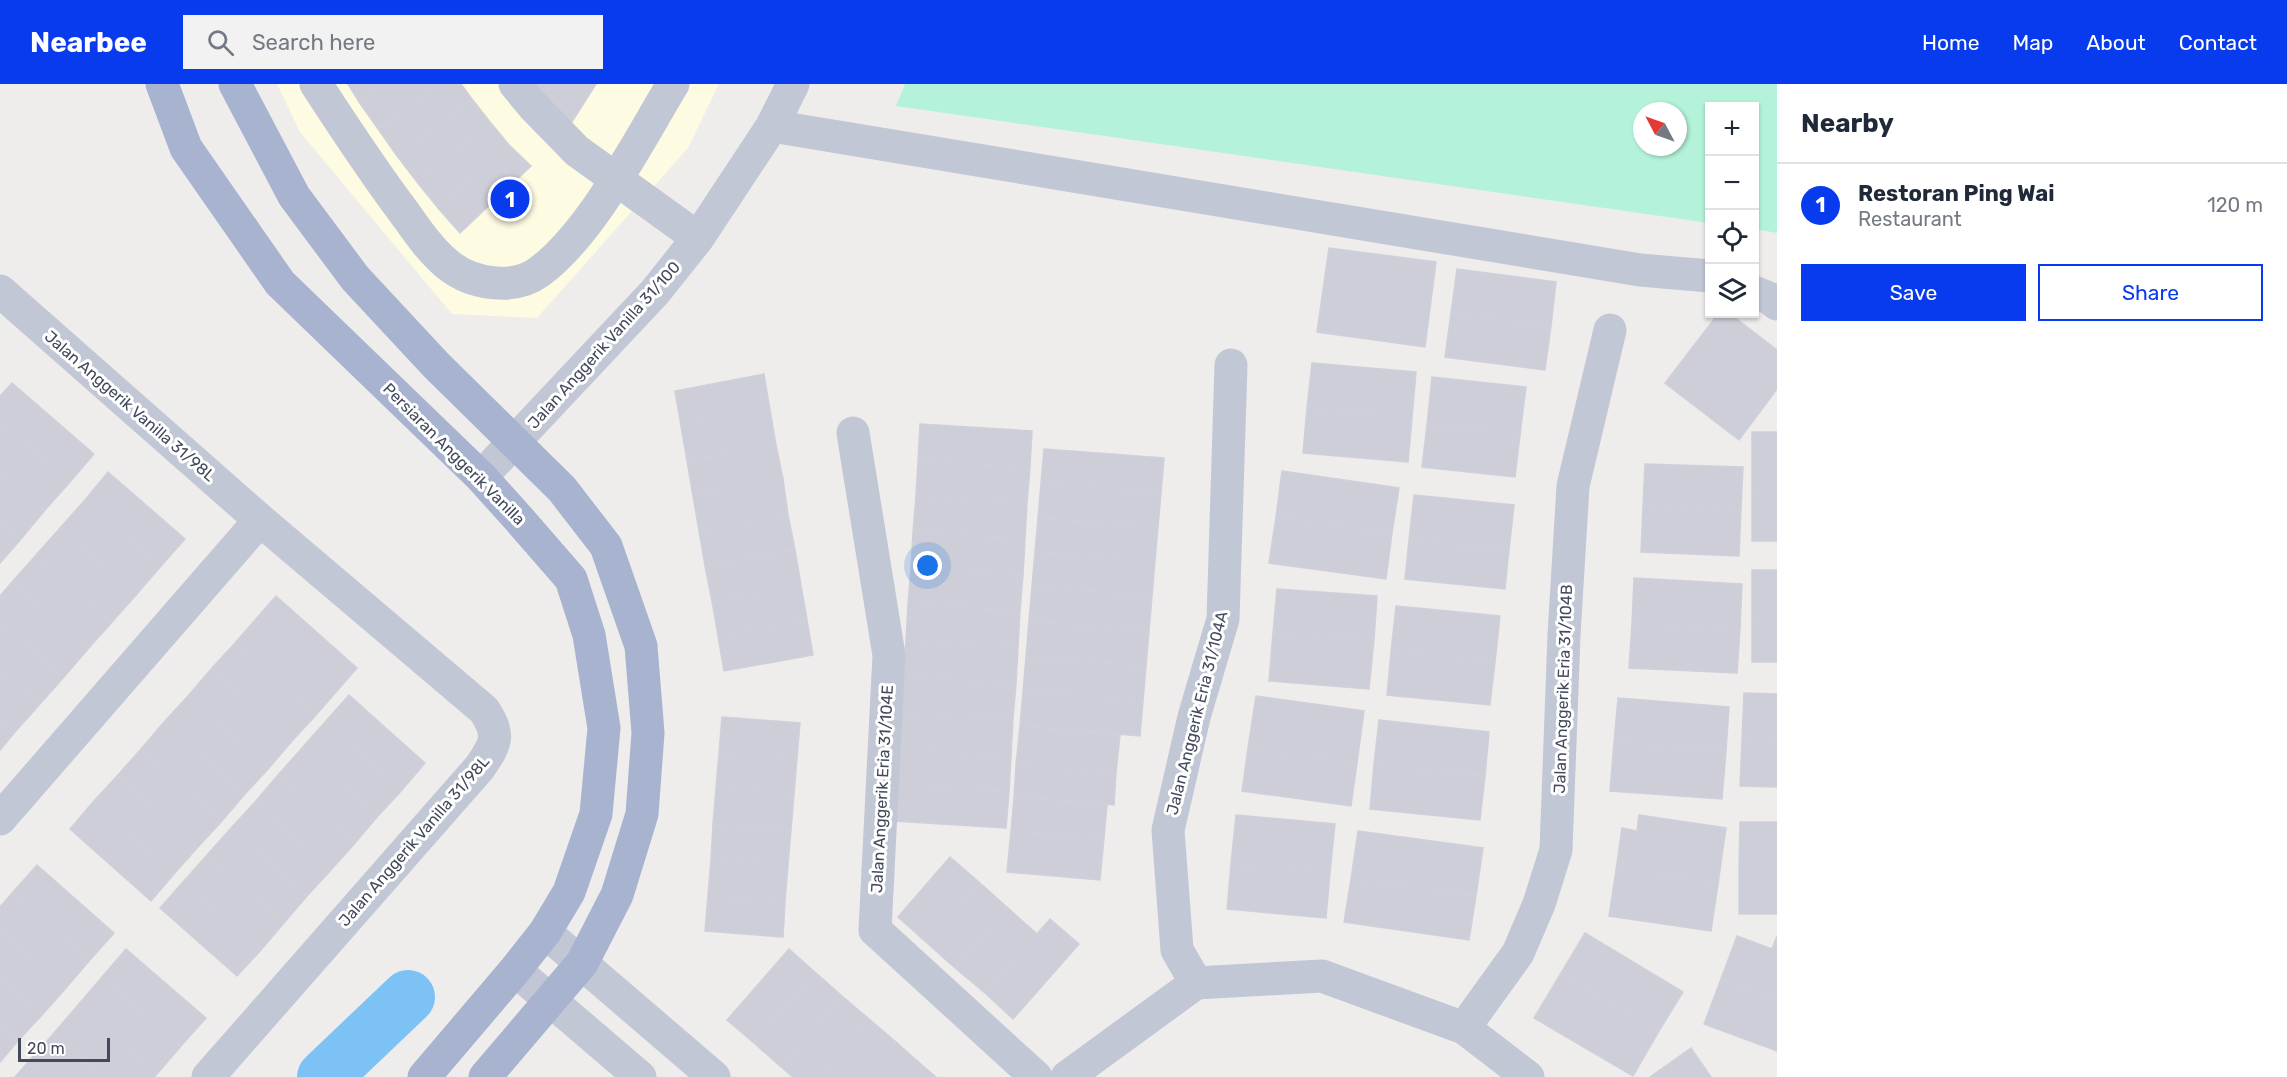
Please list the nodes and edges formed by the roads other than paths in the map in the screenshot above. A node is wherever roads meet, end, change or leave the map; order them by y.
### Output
1 (162, 84) edge
2 (236, 84) edge
3 (316, 84) edge
4 (515, 84) edge
5 (673, 84) edge
6 (793, 84) edge
7 (772, 126) junction
8 (615, 180) junction
9 (698, 238) junction
10 (1705, 276) edge
11 (1759, 294) edge
12 (1, 295) edge
13 (1777, 304) edge
14 (1610, 330) dead end
15 (1231, 365) dead end
16 (853, 433) dead end
17 (515, 442) junction
18 (481, 477) junction
19 (260, 520) junction
20 (0, 819) edge
21 (545, 933) junction
22 (582, 963) junction
23 (515, 970) junction
24 (1196, 983) junction
25 (551, 1000) junction
26 (1464, 1028) junction
27 (208, 1077) edge
28 (423, 1077) edge
29 (485, 1077) edge
30 (640, 1077) edge
31 (714, 1077) edge
32 (1036, 1077) edge
33 (1067, 1077) edge
34 (1528, 1077) edge

1 - 18 main road, Persiaran Anggerik Vanilla
2 - 17 main road
3 - 8 street
4 - 8 street
5 - 8 street
6 - 7 street, Jalan Anggerik Vanilla 31/100
7 - 9 street, Jalan Anggerik Vanilla 31/100
7 - 10 street
8 - 9 street
9 - 17 street, Jalan Anggerik Vanilla 31/100
11 - 13 street
12 - 19 street, Jalan Anggerik Vanilla 31/98L
14 - 26 street, Jalan Anggerik Eria 31/104B
15 - 24 street, Jalan Anggerik Eria 31/104A
16 - 32 street, Jalan Anggerik Eria 31/104E
17 - 18 street, Jalan Anggerik Vanilla 31/100
17 - 22 main road
18 - 21 main road, Persiaran Anggerik Vanilla
19 - 20 street
19 - 27 street, Jalan Anggerik Vanilla 31/98L
21 - 22 street
21 - 23 main road, Persiaran Anggerik Vanilla
22 - 25 main road
22 - 31 street
23 - 25 street
23 - 28 main road, Persiaran Anggerik Vanilla
24 - 26 street
24 - 33 street
25 - 29 main road
25 - 30 street
26 - 34 street

